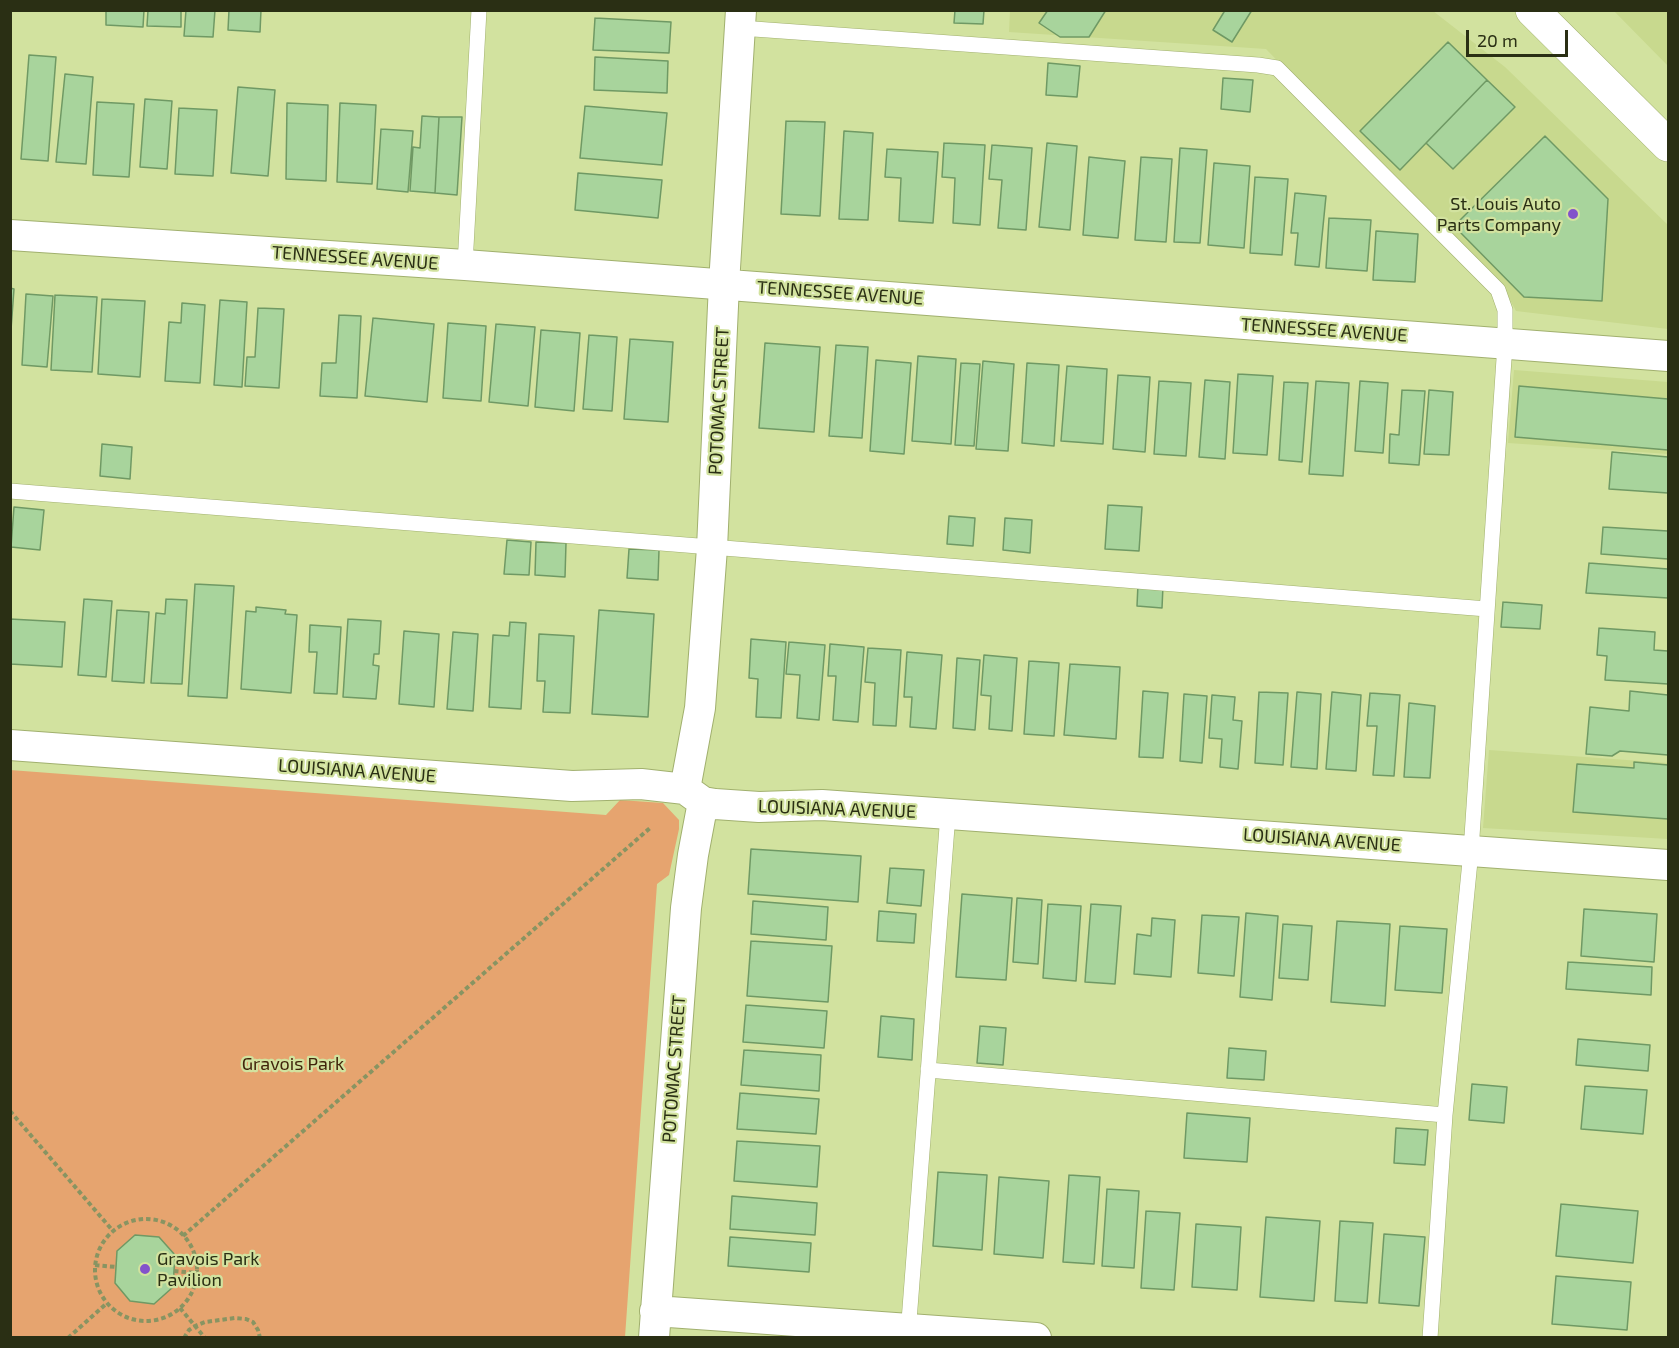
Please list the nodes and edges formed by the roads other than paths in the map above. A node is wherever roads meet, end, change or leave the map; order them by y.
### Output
1 (479, 10) edge
2 (1532, 10) edge
3 (740, 19) edge
4 (1668, 144) edge
5 (10, 235) edge
6 (465, 265) junction
7 (724, 284) junction
8 (1505, 344) junction
9 (1668, 356) edge
10 (10, 491) edge
11 (712, 548) junction
12 (1487, 609) junction
13 (10, 745) edge
14 (694, 796) junction
15 (948, 814) junction
16 (1471, 851) junction
17 (1668, 865) edge
18 (928, 1070) junction
19 (1445, 1115) junction
20 (655, 1324) edge
21 (908, 1333) edge
22 (1036, 1338) edge
23 (1430, 1338) edge

1 - 6 lane
2 - 4 main road
3 - 7 street, POTOMAC STREET
3 - 8 lane
5 - 6 street, TENNESSEE AVENUE
6 - 7 street, TENNESSEE AVENUE
7 - 8 street, TENNESSEE AVENUE
7 - 11 street, POTOMAC STREET
8 - 9 street, TENNESSEE AVENUE
8 - 12 lane
10 - 11 lane
11 - 12 lane
11 - 14 street, POTOMAC STREET
12 - 16 lane
13 - 14 street, LOUISIANA AVENUE
14 - 15 street, LOUISIANA AVENUE
14 - 20 street, POTOMAC STREET
15 - 16 street, LOUISIANA AVENUE
15 - 18 lane
16 - 17 street, LOUISIANA AVENUE
16 - 19 lane
18 - 19 lane
18 - 21 lane
19 - 23 lane
20 - 21 street
21 - 22 street

